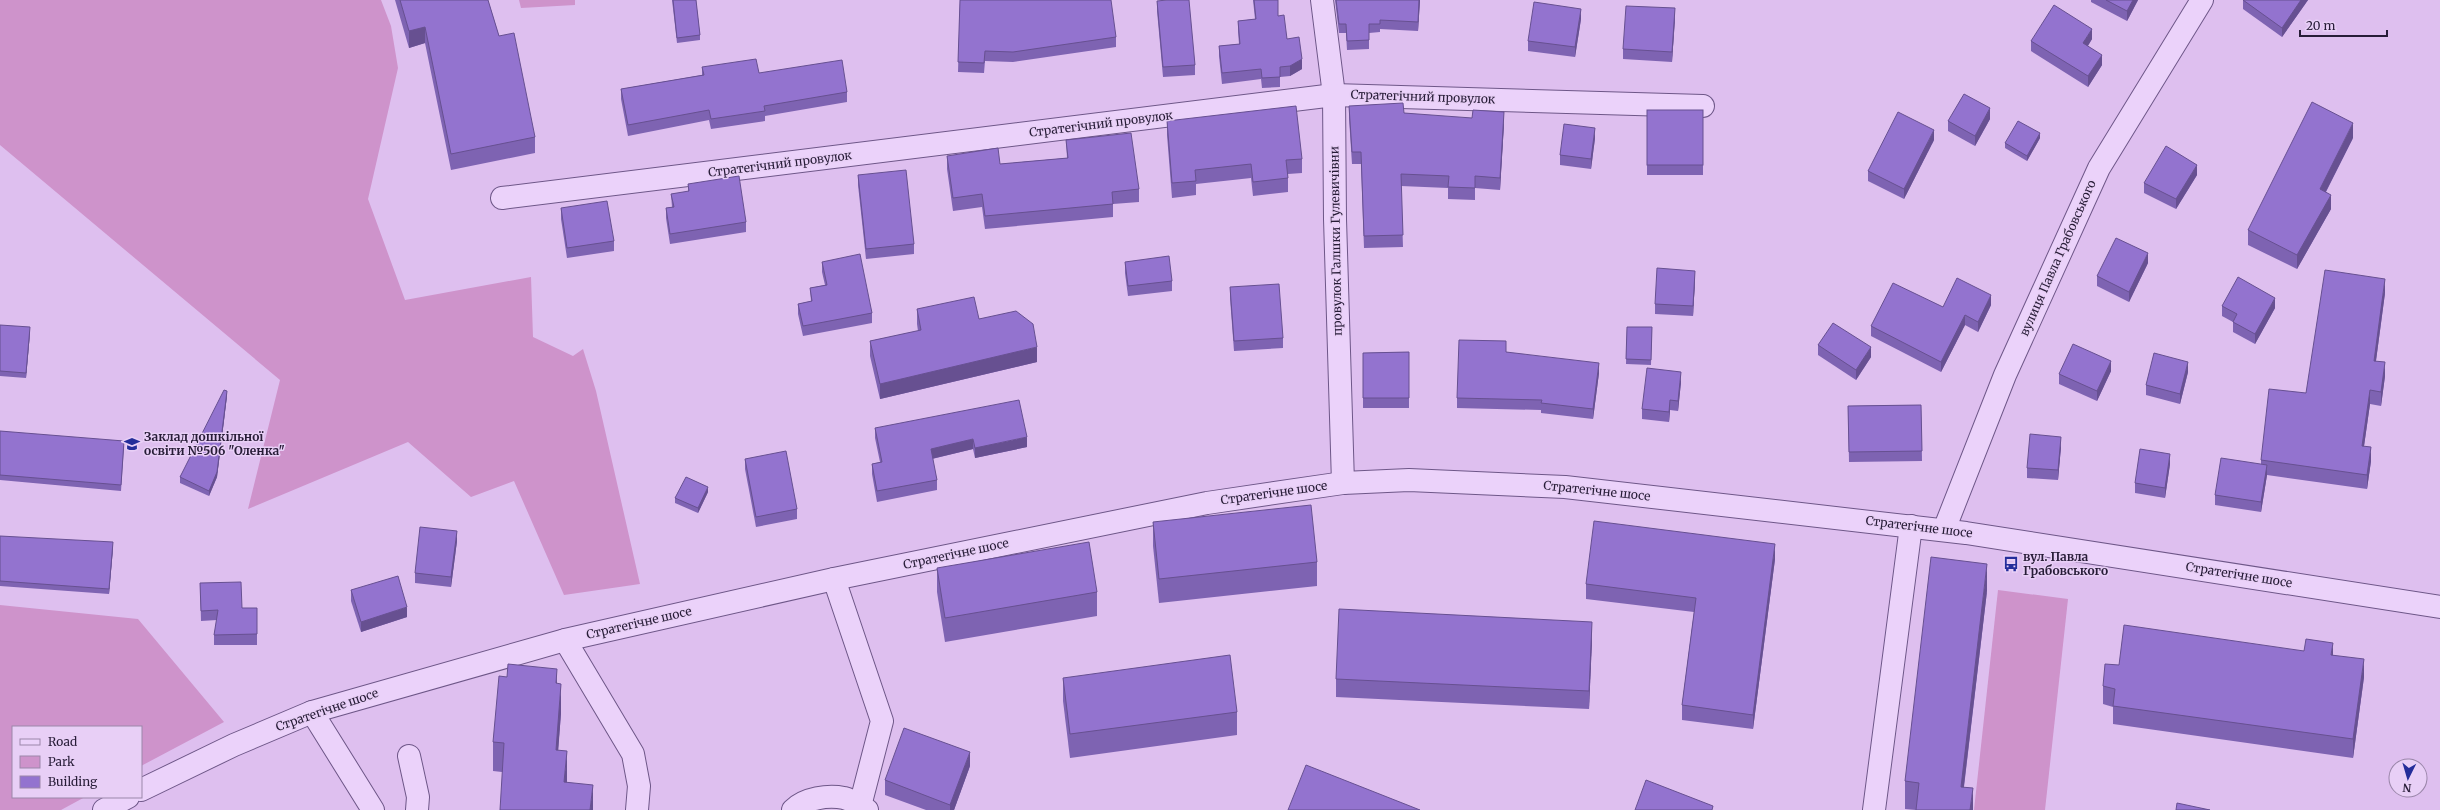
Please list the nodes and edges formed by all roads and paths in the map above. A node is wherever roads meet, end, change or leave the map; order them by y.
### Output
1 (1322, 0) edge
2 (2202, 0) edge
3 (1334, 95) junction
4 (1703, 106) dead end
5 (502, 198) dead end
6 (1343, 483) junction
7 (1911, 526) junction
8 (1944, 530) junction
9 (834, 579) junction
10 (2440, 607) edge
11 (565, 640) junction
12 (312, 712) junction
13 (409, 756) dead end
14 (142, 790) edge
15 (126, 798) edge
16 (863, 808) edge
17 (104, 810) edge
18 (373, 810) edge
19 (417, 810) edge
20 (637, 810) edge
21 (794, 810) edge
22 (1874, 810) edge

1 - 3 street, провулок Галшки Гулевичівни
2 - 8 street, вулиця Павла Грабовського
3 - 4 street, Стратегічний провулок
3 - 5 street, Стратегічний провулок
3 - 6 street, провулок Галшки Гулевичівни
6 - 7 street, Стратегічне шосе
6 - 9 street, Стратегічне шосе
7 - 8 street, Стратегічне шосе
7 - 22 street
8 - 10 street, Стратегічне шосе
9 - 11 street, Стратегічне шосе
9 - 16 street
11 - 12 street, Стратегічне шосе
11 - 20 street
12 - 14 street, Стратегічне шосе
12 - 18 street
13 - 19 street
15 - 17 street
16 - 21 street

